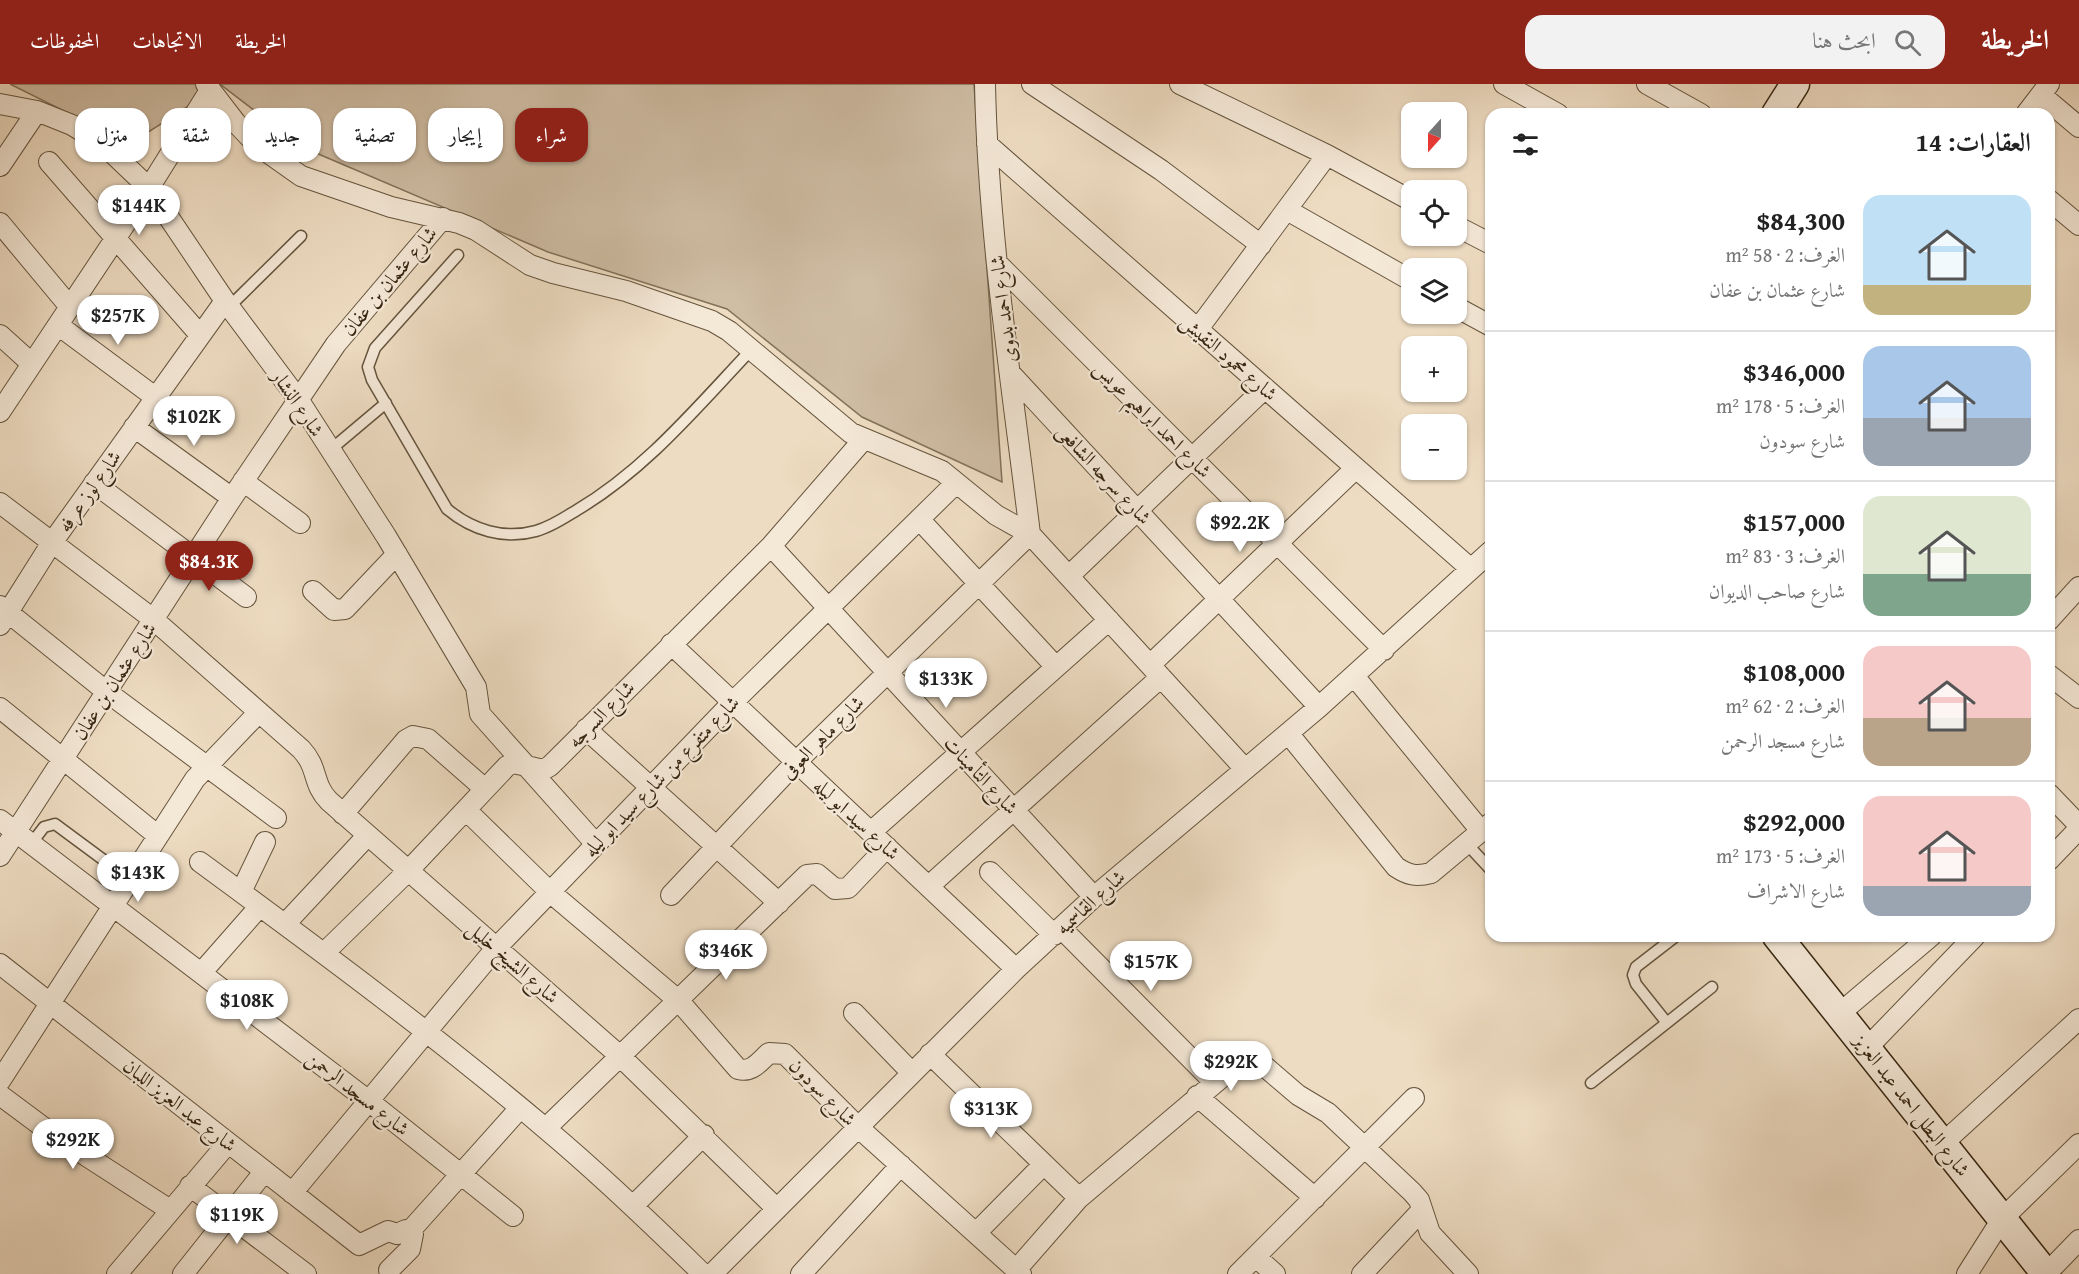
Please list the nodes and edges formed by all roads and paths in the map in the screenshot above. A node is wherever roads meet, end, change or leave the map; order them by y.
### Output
1 (985, 84) edge
2 (1032, 84) edge
3 (1180, 84) edge
4 (1504, 84) edge
5 (1647, 84) edge
6 (1795, 84) edge
7 (208, 87) edge
8 (2045, 90) edge
9 (0, 104) edge
10 (1547, 108) edge
11 (1690, 108) edge
12 (1780, 108) edge
13 (2031, 108) edge
14 (37, 111) junction
15 (2079, 128) edge
16 (987, 144) junction
17 (1327, 155) junction
18 (49, 162) dead end
19 (0, 166) edge
20 (149, 188) junction
21 (1401, 195) edge
22 (2055, 205) edge
23 (1287, 210) junction
24 (443, 218) junction
25 (0, 223) edge
26 (2079, 225) edge
27 (1467, 232) edge
28 (301, 236) dead end
29 (116, 238) junction
30 (1485, 241) edge
31 (1260, 245) junction
32 (458, 255) dead end
33 (998, 264) junction
34 (1401, 275) edge
35 (227, 304) junction
36 (70, 307) junction
37 (1467, 312) edge
38 (1485, 323) edge
39 (58, 325) junction
40 (1198, 329) junction
41 (0, 335) edge
42 (200, 335) junction
43 (751, 350) junction
44 (32, 364) junction
45 (1011, 374) junction
46 (1265, 388) junction
47 (155, 397) junction
48 (298, 399) junction
49 (3, 401) edge
50 (386, 403) junction
51 (134, 427) junction
52 (863, 440) junction
53 (329, 451) junction
54 (1193, 458) junction
55 (1356, 468) junction
56 (243, 481) junction
57 (94, 483) junction
58 (956, 483) junction
59 (232, 498) junction
60 (0, 503) edge
61 (1138, 511) junction
62 (919, 519) junction
63 (300, 522) dead end
64 (1030, 534) junction
65 (1278, 543) junction
66 (51, 544) junction
67 (771, 546) junction
68 (397, 554) junction
69 (194, 557) junction
70 (1485, 557) edge
71 (1471, 569) junction
72 (1070, 575) junction
73 (979, 583) junction
74 (2079, 587) edge
75 (313, 591) dead end
76 (246, 597) dead end
77 (1219, 599) junction
78 (827, 607) junction
79 (2055, 613) edge
80 (3, 614) edge
81 (153, 619) junction
82 (1109, 620) junction
83 (671, 645) junction
84 (1384, 650) junction
85 (1056, 667) junction
86 (1156, 671) junction
87 (887, 672) junction
88 (1354, 676) junction
89 (2055, 680) edge
90 (107, 692) junction
91 (2079, 698) edge
92 (733, 702) junction
93 (1319, 707) junction
94 (0, 708) edge
95 (260, 712) junction
96 (586, 729) junction
97 (1288, 734) junction
98 (961, 753) junction
99 (63, 759) junction
100 (796, 762) junction
101 (205, 766) junction
102 (529, 768) junction
103 (1245, 769) junction
104 (650, 787) junction
105 (485, 789) junction
106 (2055, 800) edge
107 (466, 810) junction
108 (1014, 810) junction
109 (343, 814) junction
110 (276, 818) dead end
111 (15, 832) edge
112 (871, 832) junction
113 (1480, 832) edge
114 (157, 835) junction
115 (368, 835) junction
116 (266, 842) dead end
117 (595, 843) junction
118 (717, 846) junction
119 (887, 847) junction
120 (1485, 849) edge
121 (2055, 854) edge
122 (0, 856) edge
123 (105, 861) dead end
124 (200, 862) dead end
125 (408, 871) junction
126 (990, 872) dead end
127 (929, 886) junction
128 (550, 891) junction
129 (241, 892) junction
130 (671, 895) dead end
131 (1094, 897) junction
132 (779, 903) junction
133 (114, 905) junction
134 (260, 906) junction
135 (285, 924) junction
136 (1057, 931) junction
137 (1668, 942) edge
138 (1790, 942) edge
139 (1924, 942) edge
140 (1969, 942) edge
141 (497, 946) junction
142 (324, 953) junction
143 (0, 964) edge
144 (1016, 969) junction
145 (202, 972) junction
146 (1712, 987) dead end
147 (679, 1001) junction
148 (52, 1003) junction
149 (854, 1012) dead end
150 (1839, 1014) junction
151 (2079, 1019) edge
152 (1666, 1023) junction
153 (425, 1033) junction
154 (1867, 1048) junction
155 (930, 1054) junction
156 (620, 1056) junction
157 (912, 1073) junction
158 (0, 1081) edge
159 (1214, 1082) junction
160 (1591, 1083) dead end
161 (0, 1095) edge
162 (1197, 1096) junction
163 (1414, 1098) dead end
164 (370, 1102) junction
165 (520, 1108) junction
166 (546, 1128) junction
167 (859, 1128) junction
168 (704, 1135) junction
169 (228, 1143) junction
170 (1942, 1144) junction
171 (2079, 1144) edge
172 (1365, 1147) junction
173 (1044, 1164) junction
174 (901, 1165) junction
175 (264, 1172) junction
176 (461, 1174) junction
177 (190, 1186) junction
178 (292, 1193) junction
179 (1078, 1198) junction
180 (1315, 1198) junction
181 (633, 1206) junction
182 (777, 1209) junction
183 (1422, 1209) junction
184 (170, 1210) junction
185 (229, 1216) junction
186 (513, 1216) dead end
187 (2002, 1219) junction
188 (410, 1231) junction
189 (976, 1233) junction
190 (2079, 1240) edge
191 (1256, 1257) junction
192 (389, 1270) dead end
193 (1018, 1272) edge
194 (711, 1273) edge
195 (117, 1274) edge
196 (183, 1274) edge
197 (306, 1274) edge
198 (801, 1274) edge
199 (1238, 1274) edge
200 (1275, 1274) edge
201 (1362, 1274) edge
202 (1468, 1274) edge
203 (1967, 1274) edge
204 (2046, 1274) edge

1 - 16 street, شارع احمد بدوى
2 - 31 street
3 - 17 street
4 - 10 street
5 - 11 street
6 - 12 main road
7 - 20 street
7 - 24 street, شارع عثمان بن عفان
8 - 13 street
8 - 15 street
9 - 14 street, شارع النشار
14 - 19 street
14 - 20 street, شارع النشار
16 - 33 street, شارع احمد بدوى
16 - 40 street, شارع محمود النقيش
17 - 21 street
17 - 23 street
18 - 29 street
20 - 29 street
20 - 35 street, شارع النشار
22 - 26 street
23 - 31 street
23 - 34 street
24 - 43 street, شارع عثمان بن عفان
24 - 48 street, شارع عثمان بن عفان
25 - 36 street
27 - 30 street
28 - 35 lane
29 - 36 street
29 - 42 street
31 - 40 street
32 - 50 lane
33 - 45 street, شارع احمد بدوى
33 - 54 street, شارع احمد ابراهيم عويس
35 - 42 street, شارع لوز عرفه
35 - 48 street, شارع النشار
36 - 39 street
37 - 38 street
39 - 44 street
39 - 47 street
40 - 46 street, شارع محمود النقيش
41 - 44 street
42 - 47 street, شارع لوز عرفه
43 - 50 lane
43 - 52 street, شارع عثمان بن عفان
44 - 49 street
45 - 61 street, شارع سرجه الشافعى
45 - 64 street, شارع احمد بدوى
46 - 54 street
46 - 55 street, شارع محمود النقيش
47 - 51 street, شارع لوز عرفه
48 - 53 street, شارع النشار
48 - 56 street, شارع عثمان بن عفان
50 - 53 lane
51 - 57 street, شارع لوز عرفه
51 - 59 street
52 - 58 street, شارع عثمان بن عفان
52 - 67 street, شارع السرجه
53 - 68 street, شارع النشار
54 - 61 street
54 - 65 street, شارع احمد ابراهيم عويس
55 - 65 street
55 - 71 street, شارع محمود النقيش
56 - 59 street, شارع عثمان بن عفان
56 - 63 street
57 - 66 street, شارع لوز عرفه
57 - 69 street
58 - 62 street, شارع متفرع من شارع سيد ابو ليله
58 - 64 street, شارع عثمان بن عفان
59 - 69 street, شارع عثمان بن عفان
60 - 66 street, شارع الشيخ خليل
61 - 72 street
61 - 77 street, شارع سرجه الشافعى
62 - 73 street
62 - 78 street, شارع متفرع من شارع سيد ابو ليله
64 - 72 street, شارع عثمان بن عفان
64 - 73 street, شارع ماهر العوفى
65 - 77 street
65 - 84 street, شارع احمد ابراهيم عويس
66 - 80 street, شارع لوز عرفه
66 - 81 street, شارع الشيخ خليل
67 - 78 street, شارع التأمينات
67 - 83 street, شارع السرجه
68 - 75 street
68 - 102 street, شارع النشار
69 - 76 street
69 - 81 street, شارع عثمان بن عفان
70 - 71 street, شارع القاسميه
71 - 84 street, شارع القاسميه
72 - 82 street, شارع عثمان بن عفان
73 - 85 street
73 - 87 street, شارع ماهر العوفى
74 - 79 street
77 - 86 street
77 - 93 street, شارع سرجه الشافعى
78 - 87 street, شارع التأمينات
78 - 92 street, شارع متفرع من شارع سيد ابو ليله
80 - 90 street
81 - 90 street, شارع عثمان بن عفان
81 - 95 street, شارع الشيخ خليل
82 - 85 street
82 - 86 street, شارع عثمان بن عفان
83 - 92 street, شارع سيد ابو ليله
83 - 96 street, شارع السرجه
84 - 88 street, شارع القاسميه
85 - 98 street
86 - 103 street, شارع عثمان بن عفان
86 - 108 street
87 - 98 street, شارع التأمينات
87 - 100 street, شارع ماهر العوفى
88 - 93 street, شارع القاسميه
88 - 113 street
89 - 91 street
90 - 99 street, شارع عثمان بن عفان
90 - 101 street
92 - 100 street, شارع سيد ابو ليله
92 - 104 street, شارع متفرع من شارع سيد ابو ليله
93 - 97 street, شارع القاسميه
94 - 99 street
95 - 101 street
95 - 109 street, شارع الشيخ خليل
96 - 102 street, شارع السرجه
96 - 104 street
97 - 103 street, شارع القاسميه
97 - 113 street
98 - 108 street, شارع التأمينات
98 - 112 street
99 - 111 street, شارع عثمان بن عفان
99 - 114 street
100 - 112 street, شارع سيد ابو ليله
100 - 118 street, شارع ماهر العوفى
101 - 110 street
101 - 114 street
102 - 105 street, شارع السرجه
102 - 117 street, شارع النشار
103 - 131 street, شارع القاسميه
104 - 117 street, شارع متفرع من شارع سيد ابو ليله
104 - 118 street
105 - 107 street, شارع السرجه
105 - 109 street
106 - 121 street
107 - 125 street, شارع السرجه
107 - 128 street, شارع سودون
108 - 127 street
108 - 131 street, شارع التأمينات
109 - 115 street, شارع الشيخ خليل
111 - 122 street, شارع عثمان بن عفان
111 - 123 lane
111 - 133 street, شارع مسجد الرحمن
112 - 119 street, شارع سيد ابو ليله
113 - 120 lane
114 - 133 street
115 - 125 street, شارع الشيخ خليل
115 - 135 street
116 - 129 street
117 - 128 street, شارع متفرع من شارع سيد ابو ليله
118 - 130 street, شارع ماهر العوفى
118 - 132 street
119 - 127 street, شارع سيد ابو ليله
119 - 132 street
124 - 129 street
125 - 141 street, شارع الشيخ خليل
125 - 142 street, شارع السرجه
126 - 136 street
127 - 144 street, شارع سيد ابو ليله
128 - 141 street, شارع متفرع من شارع سيد ابو ليله
128 - 147 street, شارع سودون
129 - 134 street
131 - 136 street, شارع القاسميه
132 - 147 street
133 - 145 street, شارع مسجد الرحمن
133 - 148 street
134 - 135 street
134 - 145 street
135 - 142 street
136 - 144 street, شارع القاسميه
136 - 159 street
137 - 152 lane
138 - 150 main road, شارع البطل احمد عبد العزيز
139 - 150 street
140 - 154 street
141 - 153 street, شارع متفرع من شارع سيد ابو ليله
141 - 156 street, شارع الشيخ خليل
142 - 153 street
143 - 148 street, شارع عبد العزيز اللبان
144 - 155 street, شارع القاسميه
145 - 164 street, شارع مسجد الرحمن
146 - 152 lane
147 - 156 street
147 - 167 street, شارع سودون
148 - 158 street
148 - 169 street, شارع عبد العزيز اللبان
149 - 157 street
150 - 154 main road, شارع البطل احمد عبد العزيز
151 - 170 street
152 - 160 lane
153 - 164 street, شارع متفرع من شارع سيد ابو ليله
153 - 165 street
154 - 170 main road, شارع البطل احمد عبد العزيز
155 - 157 street, شارع القاسميه
155 - 173 street
156 - 166 street
156 - 168 street, شارع الشيخ خليل
157 - 167 street, شارع القاسميه
159 - 162 street
159 - 172 street
161 - 184 street
162 - 179 street
162 - 180 street
163 - 172 street
164 - 176 street, شارع مسجد الرحمن
164 - 178 street, شارع متفرع من شارع سيد ابو ليله
165 - 166 street
165 - 176 street
166 - 181 street
167 - 174 street, شارع سودون
167 - 182 street, شارع القاسميه
168 - 181 street
168 - 182 street, شارع الشيخ خليل
169 - 175 street, شارع عبد العزيز اللبان
169 - 177 street
170 - 187 main road, شارع البطل احمد عبد العزيز
171 - 187 street
172 - 180 street
172 - 183 street
173 - 179 street
173 - 189 street
174 - 189 street, شارع سودون
174 - 198 street
175 - 178 street, شارع عبد العزيز اللبان
175 - 185 street
176 - 186 street, شارع مسجد الرحمن
176 - 188 street
177 - 184 street
177 - 185 street
178 - 188 street, شارع عبد العزيز اللبان
179 - 193 street
180 - 191 street
181 - 194 street
182 - 194 street, شارع القاسميه
183 - 201 street
183 - 202 street
184 - 195 street
185 - 196 street
185 - 197 street
187 - 203 street
187 - 204 main road, شارع البطل احمد عبد العزيز
188 - 192 street
189 - 193 street, شارع سودون
190 - 204 street
191 - 199 street
191 - 200 street

